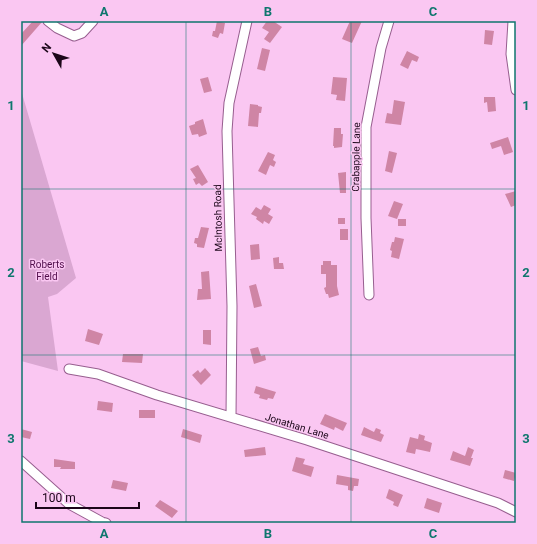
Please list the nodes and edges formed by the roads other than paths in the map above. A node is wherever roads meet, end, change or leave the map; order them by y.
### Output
1 (48, 21) edge
2 (93, 21) edge
3 (247, 21) edge
4 (389, 21) edge
5 (513, 21) edge
6 (516, 90) edge
7 (369, 296) dead end
8 (69, 369) dead end
9 (231, 417) junction
10 (21, 461) edge
11 (516, 512) edge
12 (106, 523) edge

1 - 2 street
3 - 9 street, McIntosh Road
4 - 7 street, Crabapple Lane
5 - 6 street
8 - 9 street, Jonathan Lane
9 - 11 street, Jonathan Lane
10 - 12 street

